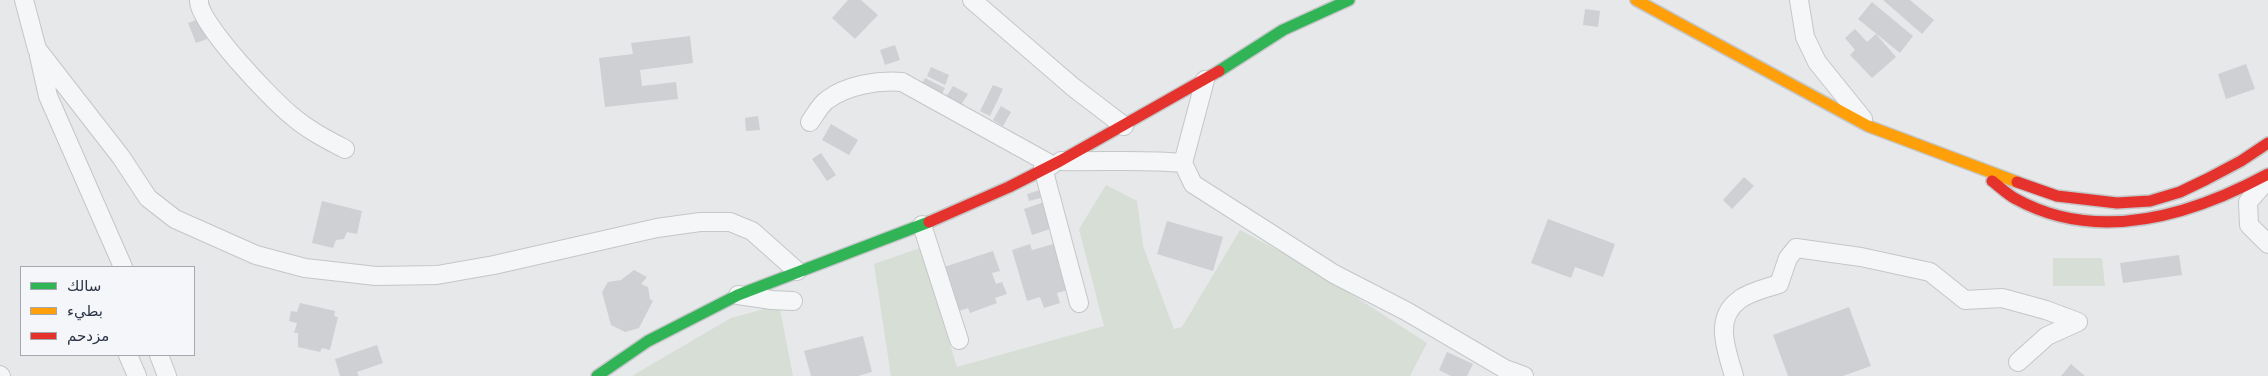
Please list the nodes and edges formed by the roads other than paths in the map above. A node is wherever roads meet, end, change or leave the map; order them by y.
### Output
1 (24, 0) edge
2 (199, 0) edge
3 (972, 0) edge
4 (1350, 0) edge
5 (1636, 0) edge
6 (1799, 0) edge
7 (37, 49) junction
8 (1205, 80) junction
9 (810, 122) dead end
10 (1124, 126) junction
11 (1868, 126) junction
12 (2268, 143) edge
13 (345, 149) dead end
14 (1183, 163) junction
15 (1052, 165) junction
16 (1982, 170) junction
17 (2268, 176) edge
18 (922, 225) junction
19 (2268, 244) edge
20 (123, 266) edge
21 (796, 271) junction
22 (738, 295) junction
23 (793, 301) dead end
24 (1079, 303) dead end
25 (959, 340) dead end
26 (128, 356) edge
27 (159, 356) edge
28 (2018, 362) dead end
29 (137, 376) edge
30 (167, 376) edge
31 (597, 376) edge
32 (1524, 376) edge
33 (1734, 376) edge

1 - 7 street
2 - 13 street
3 - 10 street
4 - 8 street
5 - 11 street
6 - 11 street
7 - 20 street
7 - 21 street
8 - 10 street
8 - 14 street
9 - 15 street
10 - 15 street
11 - 16 street
12 - 16 street
14 - 15 street
14 - 32 street
15 - 18 street
15 - 24 street
16 - 17 street
17 - 19 street
18 - 21 street
18 - 25 street
21 - 22 street
22 - 23 street
22 - 31 street
26 - 29 street
27 - 30 street
28 - 33 street

